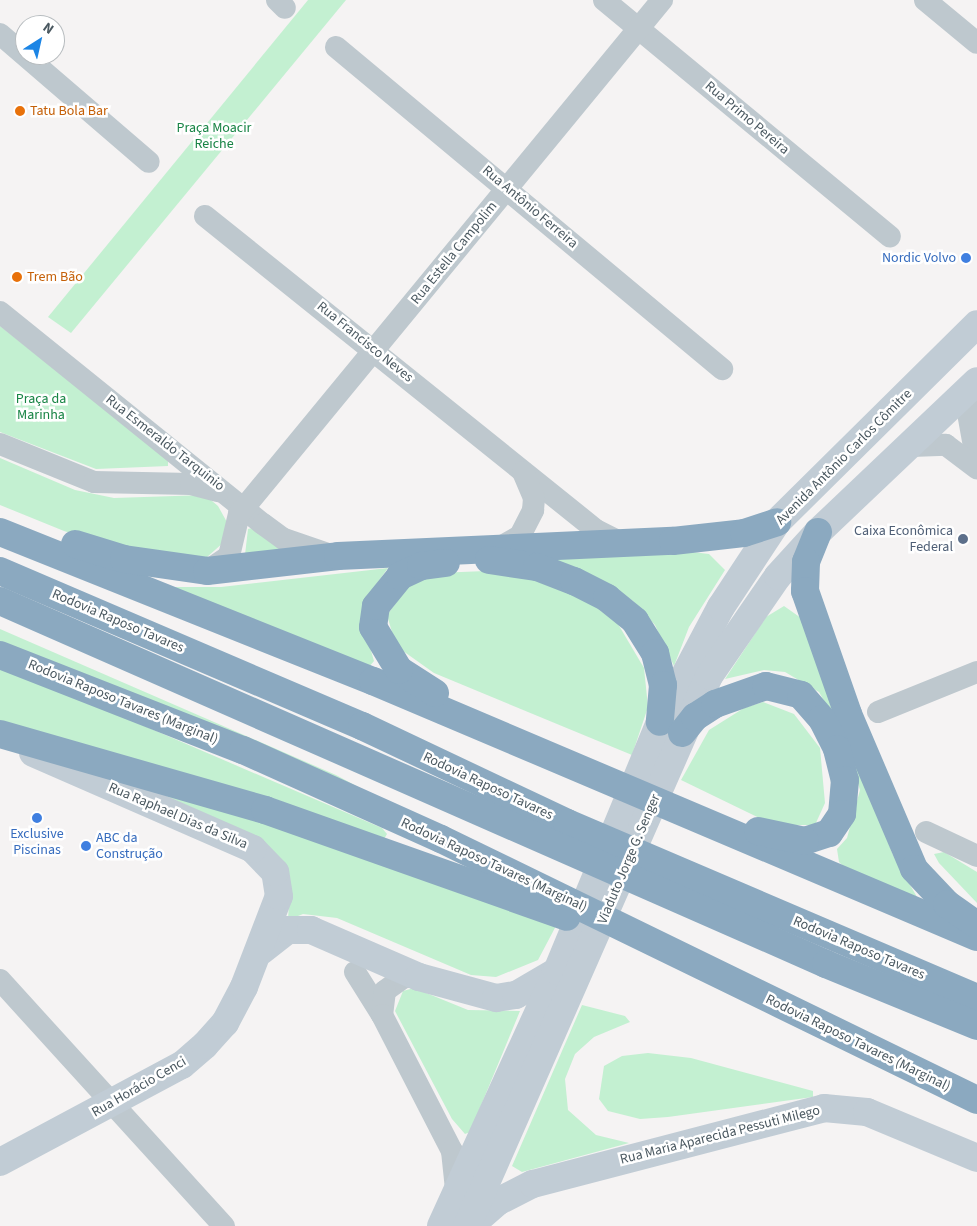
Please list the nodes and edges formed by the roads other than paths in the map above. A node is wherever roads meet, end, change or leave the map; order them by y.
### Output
1 (604, 0) edge
2 (662, 0) edge
3 (925, 0) edge
4 (639, 28) junction
5 (0, 34) edge
6 (977, 42) edge
7 (336, 47) dead end
8 (149, 162) dead end
9 (507, 188) junction
10 (205, 216) dead end
11 (890, 237) dead end
12 (0, 312) edge
13 (977, 324) edge
14 (375, 350) junction
15 (722, 369) dead end
16 (976, 383) edge
17 (0, 444) edge
18 (911, 446) junction
19 (180, 456) junction
20 (977, 463) edge
21 (977, 468) edge
22 (522, 471) junction
23 (156, 484) junction
24 (246, 506) junction
25 (0, 517) edge
26 (777, 522) junction
27 (0, 532) edge
28 (818, 532) junction
29 (622, 543) junction
30 (502, 546) junction
31 (338, 556) junction
32 (0, 571) edge
33 (207, 571) junction
34 (0, 601) edge
35 (0, 655) edge
36 (977, 672) edge
37 (878, 712) dead end
38 (671, 728) junction
39 (0, 736) edge
40 (552, 758) junction
41 (655, 766) joint
42 (600, 779) junction
43 (926, 832) dead end
44 (977, 856) edge
45 (977, 925) edge
46 (977, 937) edge
47 (581, 942) junction
48 (261, 952) junction
49 (826, 964) junction
50 (711, 969) junction
51 (557, 971) junction
52 (355, 972) dead end
53 (419, 977) junction
54 (0, 980) edge
55 (377, 991) junction
56 (977, 998) edge
57 (977, 1026) edge
58 (977, 1044) edge
59 (535, 1045) junction
60 (977, 1100) edge
61 (114, 1103) junction
62 (977, 1158) edge
63 (0, 1162) edge
64 (456, 1191) junction
65 (224, 1226) edge
66 (441, 1226) edge
67 (469, 1226) edge

1 - 4 street, Rua Primo Pereira
2 - 4 street, Rua Estella Campolim
3 - 6 street
4 - 9 street, Rua Estella Campolim
4 - 11 street, Rua Primo Pereira
5 - 8 street
7 - 9 street, Rua Antônio Ferreira
9 - 14 street, Rua Estella Campolim
9 - 15 street, Rua Antônio Ferreira
10 - 14 street, Rua Francisco Neves
12 - 19 street, Rua Esmeraldo Tarquinio
13 - 26 main road, Avenida Antônio Carlos Cômitre
14 - 22 street, Rua Francisco Neves
14 - 24 street, Rua Estella Campolim
16 - 18 main road, Avenida Antônio Carlos Cômitre
16 - 20 street
17 - 23 street
18 - 21 street
18 - 28 main road, Avenida Antônio Carlos Cômitre
19 - 23 street
19 - 24 street, Rua Esmeraldo Tarquinio
22 - 29 street, Rua Francisco Neves
22 - 30 street, Rua Francisco Neves
23 - 24 street
24 - 31 street, Rua Esmeraldo Tarquinio
24 - 33 street, Rua Estella Campolim
25 - 33 highway
26 - 29 highway
26 - 38 main road, Avenida Antônio Carlos Cômitre
27 - 40 highway
28 - 38 main road, Avenida Antônio Carlos Cômitre
28 - 45 highway
29 - 30 highway
30 - 31 highway
31 - 33 highway
32 - 56 highway, Rodovia Raposo Tavares
34 - 49 highway, Rodovia Raposo Tavares
35 - 50 highway, Rodovia Raposo Tavares (Marginal)
36 - 37 street
38 - 40 highway
38 - 41 main road, Avenida Antônio Carlos Cômitre
38 - 42 highway
39 - 48 main road, Rua Raphael Dias da Silva
39 - 50 highway
40 - 42 highway
41 - 47 main road, Viaduto Jorge G. Senger
42 - 46 highway
43 - 44 street
47 - 51 main road
47 - 59 main road
48 - 53 main road
48 - 61 main road, Rua Horácio Cenci
49 - 57 highway, Rodovia Raposo Tavares
49 - 58 highway
50 - 60 highway, Rodovia Raposo Tavares (Marginal)
51 - 53 main road
51 - 59 main road
52 - 55 street
53 - 55 street
54 - 61 street
55 - 64 street
59 - 64 main road
59 - 67 main road
61 - 63 main road, Rua Horácio Cenci
61 - 65 street
62 - 67 main road, Rua Maria Aparecida Pessuti Milego
64 - 66 main road

